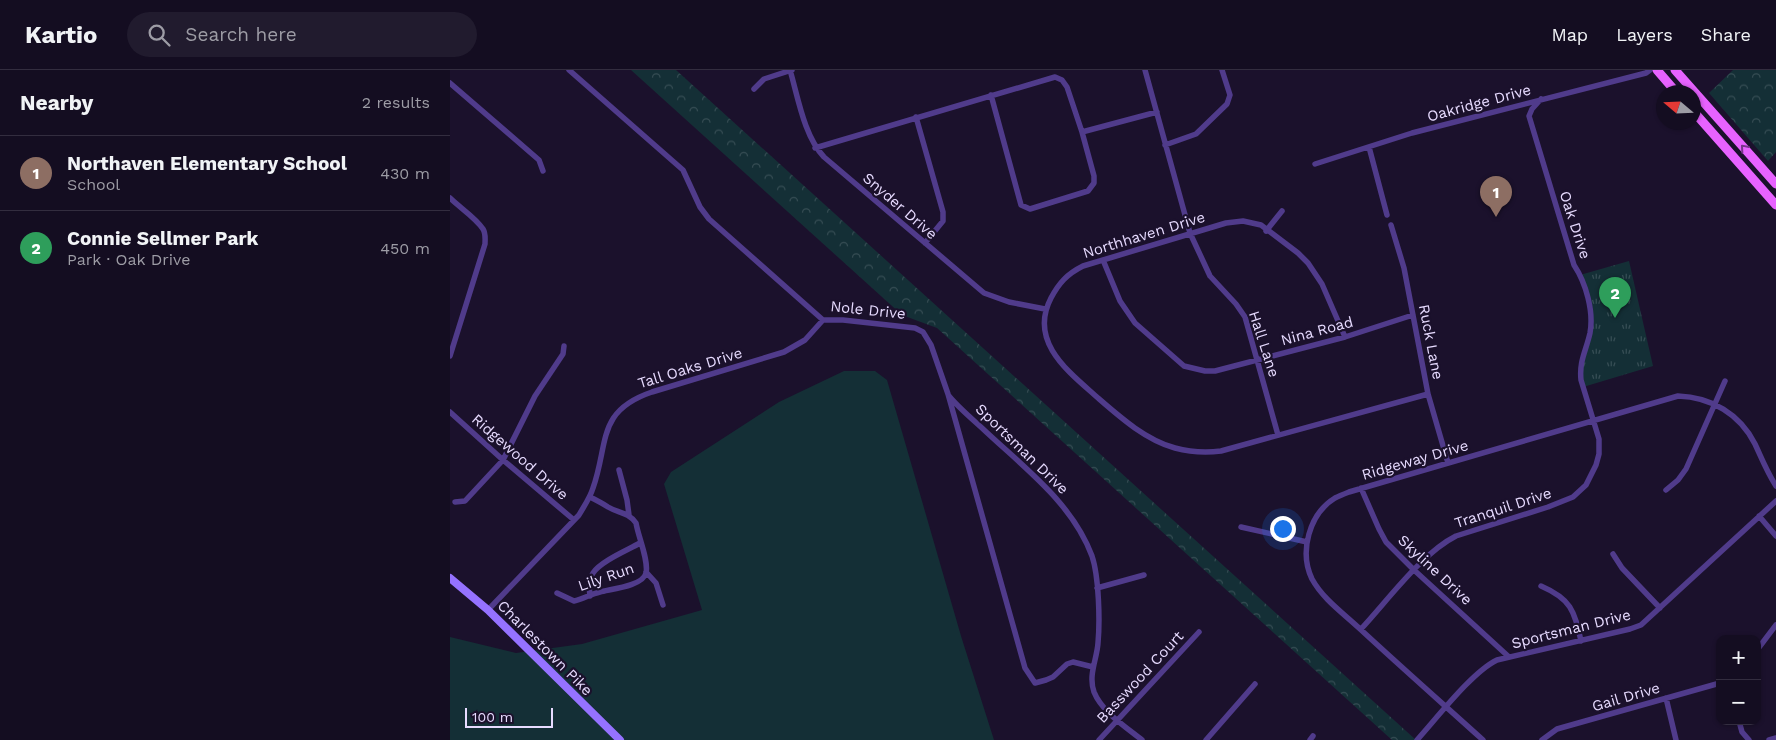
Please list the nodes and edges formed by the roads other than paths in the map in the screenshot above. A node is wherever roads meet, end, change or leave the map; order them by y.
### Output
1 (569, 70) edge
2 (791, 70) edge
3 (1147, 70) edge
4 (1222, 70) edge
5 (1650, 70) edge
6 (1657, 70) edge
7 (1675, 70) edge
8 (450, 83) edge
9 (1670, 85) edge
10 (754, 89) dead end
11 (992, 95) junction
12 (1541, 100) junction
13 (1157, 112) junction
14 (916, 117) junction
15 (1701, 120) edge
16 (1082, 132) junction
17 (1166, 145) junction
18 (1369, 147) junction
19 (815, 148) junction
20 (1315, 164) dead end
21 (542, 171) dead end
22 (1776, 184) edge
23 (450, 198) edge
24 (1776, 205) edge
25 (1282, 211) dead end
26 (1387, 215) dead end
27 (1391, 225) dead end
28 (1266, 231) junction
29 (1190, 233) junction
30 (925, 244) junction
31 (1103, 260) junction
32 (1045, 309) junction
33 (1413, 315) junction
34 (824, 320) junction
35 (453, 334) edge
36 (1345, 336) junction
37 (564, 346) dead end
38 (450, 356) edge
39 (1257, 360) junction
40 (1725, 381) dead end
41 (948, 394) junction
42 (1428, 394) junction
43 (1714, 403) junction
44 (450, 412) edge
45 (1593, 419) junction
46 (1278, 435) junction
47 (503, 460) junction
48 (1448, 463) junction
49 (620, 470) dead end
50 (1776, 486) edge
51 (1361, 488) junction
52 (1666, 490) dead end
53 (590, 497) junction
54 (1776, 501) edge
55 (455, 502) dead end
56 (629, 515) junction
57 (1759, 516) junction
58 (574, 520) junction
59 (1241, 527) dead end
60 (1776, 536) edge
61 (640, 542) junction
62 (1307, 542) junction
63 (1613, 554) dead end
64 (1414, 570) junction
65 (646, 572) junction
66 (1144, 574) dead end
67 (450, 578) edge
68 (1541, 586) dead end
69 (1097, 588) junction
70 (557, 593) dead end
71 (590, 596) junction
72 (664, 605) dead end
73 (1660, 608) junction
74 (488, 610) junction
75 (1776, 625) edge
76 (1361, 629) junction
77 (1199, 632) dead end
78 (1581, 641) junction
79 (1761, 645) edge
80 (1509, 658) junction
81 (1093, 667) junction
82 (1255, 684) dead end
83 (1716, 684) edge
84 (1666, 698) junction
85 (1447, 707) junction
86 (1117, 720) junction
87 (1740, 725) edge
88 (1776, 738) edge
89 (620, 740) edge
90 (1099, 740) edge
91 (1142, 740) edge
92 (1206, 740) edge
93 (1417, 740) edge
94 (1483, 740) edge
95 (1542, 740) edge
96 (1676, 740) edge
97 (1749, 740) edge
98 (1768, 740) edge

1 - 34 street, Nole Drive
2 - 10 street
2 - 19 street, Snyder Drive
3 - 13 street, Hall Lane
4 - 17 street
5 - 12 street, Oakridge Drive
6 - 9 main road
22 -> 7 main road
8 - 21 street
11 - 14 street
11 - 16 street
11 - 16 street
12 - 18 street, Oakridge Drive
12 - 45 street, Oak Drive
13 - 16 street
13 - 17 street, Hall Lane
14 - 19 street
14 - 30 street
15 - 24 main road
17 - 29 street, Hall Lane
18 - 20 street, Oakridge Drive
18 - 26 street
19 - 30 street, Snyder Drive
23 - 35 street
25 - 28 street
27 - 33 street, Ruck Lane
28 - 29 street, Northhaven Drive
28 - 36 street, Northhaven Drive
29 - 31 street, Northhaven Drive
29 - 39 street, Hall Lane
30 - 32 street, Snyder Drive
31 - 32 street, Northhaven Drive
31 - 39 street, Nina Road
32 - 46 street
33 - 36 street, Nina Road
33 - 42 street, Ruck Lane
34 - 41 street, Nole Drive
34 - 53 street, Tall Oaks Drive
35 - 38 street
36 - 39 street, Nina Road
37 - 47 street
39 - 46 street, Hall Lane
40 - 43 street
41 - 69 street, Sportsman Drive
41 - 81 street, Nole Drive
42 - 46 street
42 - 48 street, Ruck Lane
43 - 45 street, Ridgeway Drive
43 - 50 street, Ridgeway Drive
43 - 52 street
44 - 47 street, Ridgewood Drive
45 - 48 street, Ridgeway Drive
45 - 64 street, Tranquil Drive
47 - 55 street
47 - 58 street, Ridgewood Drive
48 - 51 street, Ridgeway Drive
49 - 56 street, Lily Run
51 - 62 street, Ridgeway Drive
51 - 64 street, Skyline Drive
53 - 56 street
53 - 58 street, Tall Oaks Drive
54 - 57 street, Sportsman Drive
56 - 61 street, Lily Run
57 - 60 street
57 - 73 street, Sportsman Drive
58 - 74 street, Tall Oaks Drive
59 - 62 street
61 - 65 street, Lily Run
61 - 71 street
62 - 76 street, Ridgeway Drive
63 - 73 street
64 - 76 street, Tranquil Drive
64 - 80 street, Skyline Drive
65 - 71 street, Lily Run
65 - 72 street
66 - 69 street
67 - 74 street, Charlestown Pike
68 - 78 street
69 - 81 street, Sportsman Drive
70 - 71 street, Lily Run
73 - 78 street, Sportsman Drive
74 - 89 street, Charlestown Pike
75 - 79 street
76 - 85 street, Ridgeway Drive
77 - 86 street, Basswood Court
78 - 80 street, Sportsman Drive
80 - 85 street, Sportsman Drive
81 - 86 street, Sportsman Drive
82 - 92 street
83 - 84 street, Gail Drive
84 - 95 street, Gail Drive
84 - 96 street
85 - 93 street, Sportsman Drive
85 - 94 street, Ridgeway Drive
86 - 90 street, Basswood Court
86 - 91 street, Sportsman Drive
87 - 97 street
88 - 98 street

